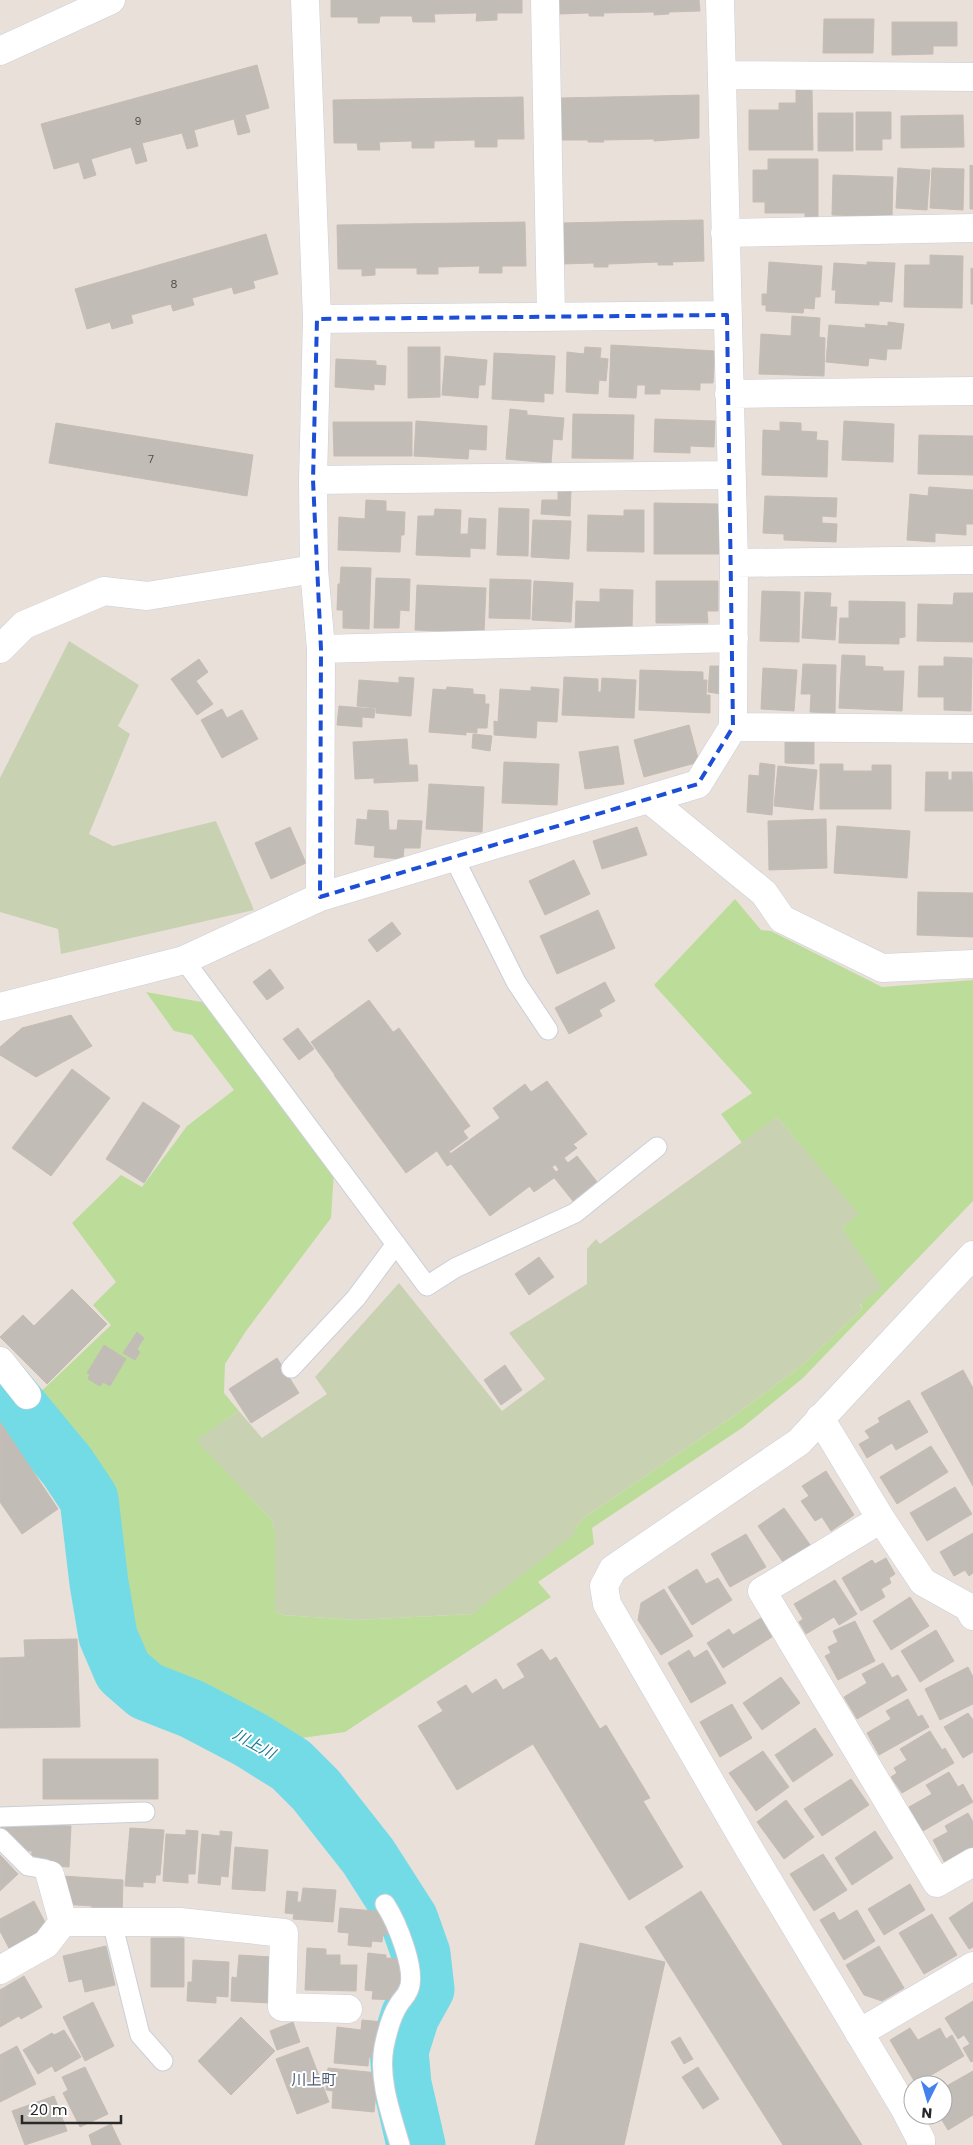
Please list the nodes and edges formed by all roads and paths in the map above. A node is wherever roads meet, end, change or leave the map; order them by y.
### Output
1 (111, 0) edge
2 (305, 0) edge
3 (545, 0) edge
4 (720, 0) edge
5 (0, 51) edge
6 (722, 75) junction
7 (973, 77) edge
8 (973, 228) edge
9 (725, 233) junction
10 (551, 316) junction
11 (727, 316) junction
12 (317, 318) junction
13 (973, 391) edge
14 (729, 394) junction
15 (731, 475) junction
16 (313, 480) junction
17 (973, 560) edge
18 (734, 563) junction
19 (314, 569) junction
20 (734, 638) junction
21 (0, 649) edge
22 (321, 649) junction
23 (733, 727) junction
24 (973, 729) edge
25 (650, 800) junction
26 (454, 858) junction
27 (320, 897) junction
28 (184, 960) junction
29 (973, 964) edge
30 (0, 1006) edge
31 (548, 1030) dead end
32 (657, 1146) dead end
33 (396, 1244) junction
34 (973, 1256) edge
35 (0, 1361) edge
36 (291, 1368) dead end
37 (27, 1395) dead end
38 (820, 1418) junction
39 (881, 1519) junction
40 (973, 1616) edge
41 (144, 1812) dead end
42 (0, 1817) edge
43 (0, 1838) edge
44 (973, 1862) edge
45 (50, 1875) joint
46 (385, 1904) dead end
47 (63, 1922) junction
48 (112, 1922) junction
49 (973, 1966) edge
50 (0, 1970) edge
51 (348, 2009) dead end
52 (859, 2033) junction
53 (163, 2061) dead end
54 (400, 2145) edge
55 (921, 2145) edge

1 - 5 street
2 - 12 street
3 - 10 street
4 - 6 street
6 - 7 street
6 - 9 street
8 - 9 street
9 - 11 street
10 - 11 street
10 - 12 street
11 - 14 street
12 - 16 street
13 - 14 street
14 - 15 street
15 - 16 street
15 - 18 street
16 - 19 street
17 - 18 street
18 - 20 street
19 - 21 street
19 - 22 street
20 - 22 street
20 - 23 street
22 - 27 street
23 - 24 street
23 - 25 street
25 - 26 street
25 - 29 street
26 - 27 street
26 - 31 lane
27 - 28 street
28 - 30 street
28 - 33 lane
32 - 33 lane
33 - 36 lane
34 - 38 street
35 - 37 street
38 - 39 street
38 - 52 street
39 - 40 street
39 - 44 street
41 - 42 lane
43 - 45 lane
45 - 47 street
46 - 54 lane
47 - 48 street
47 - 50 street
48 - 51 street
48 - 53 lane
49 - 52 street
52 - 55 street

